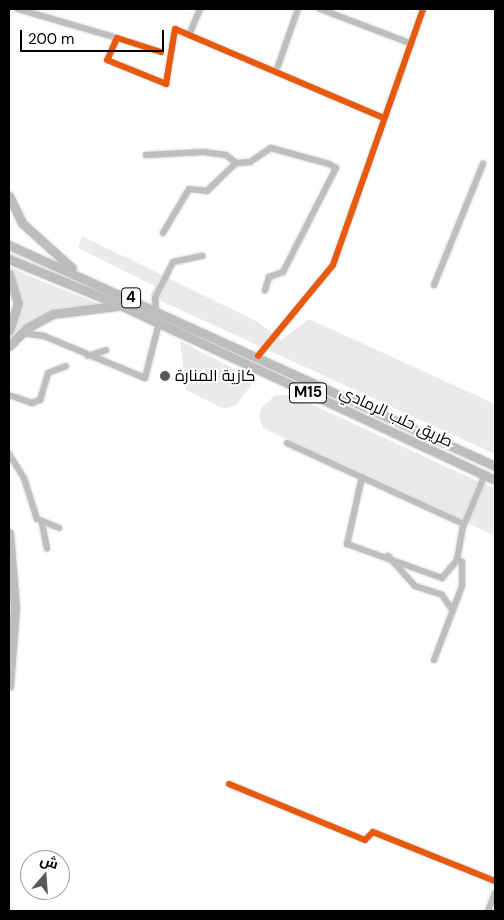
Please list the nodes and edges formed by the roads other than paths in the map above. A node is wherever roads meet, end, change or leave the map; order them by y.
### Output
1 (18, 9) edge
2 (200, 9) edge
3 (298, 9) edge
4 (320, 9) edge
5 (423, 9) edge
6 (333, 10) edge
7 (189, 35) junction
8 (118, 38) junction
9 (412, 44) junction
10 (161, 52) dead end
11 (278, 66) dead end
12 (384, 118) junction
13 (146, 155) dead end
14 (236, 163) junction
15 (483, 164) dead end
16 (9, 196) edge
17 (163, 233) dead end
18 (9, 245) edge
19 (202, 256) dead end
20 (9, 259) edge
21 (9, 274) edge
22 (434, 285) dead end
23 (265, 290) dead end
24 (142, 302) junction
25 (120, 305) junction
26 (156, 309) junction
27 (158, 323) junction
28 (9, 330) edge
29 (22, 333) junction
30 (9, 346) edge
31 (106, 350) dead end
32 (256, 354) junction
33 (88, 356) junction
34 (66, 366) dead end
35 (9, 395) edge
36 (288, 443) dead end
37 (9, 454) edge
38 (495, 466) edge
39 (485, 475) junction
40 (362, 477) junction
41 (495, 480) edge
42 (42, 523) junction
43 (464, 524) junction
44 (59, 528) dead end
45 (9, 534) edge
46 (47, 549) dead end
47 (388, 556) junction
48 (457, 560) junction
49 (451, 608) junction
50 (434, 660) dead end
51 (9, 686) edge
52 (229, 784) dead end
53 (495, 881) edge
54 (494, 898) edge
55 (488, 911) edge

1 - 8 street
2 - 7 street
3 - 11 street
4 - 6 street
5 - 9 street
6 - 9 street
7 - 8 street
7 - 12 street
8 - 10 street
9 - 12 street
12 - 32 street
13 - 14 street
14 - 17 street
14 - 23 street
15 - 22 street
16 - 24 highway
18 - 24 highway, 4
19 - 26 street
20 - 25 highway, 4
21 - 28 highway
24 - 26 highway, 4
25 - 27 highway, طريق حلب الرمادي / M15
25 - 29 highway
26 - 32 highway, 4
27 - 33 street
27 - 39 highway, طريق حلب الرمادي / M15
29 - 30 highway
29 - 33 street
31 - 33 street
32 - 38 highway, طريق حلب الرمادي / M15
34 - 35 street
36 - 40 street
37 - 42 street
39 - 41 highway, طريق حلب الرمادي / M15
39 - 43 street
40 - 43 street
40 - 47 street
42 - 44 street
42 - 46 street
43 - 48 street
45 - 51 highway
47 - 48 street
47 - 49 street
48 - 49 street
49 - 50 street
52 - 53 street
54 - 55 street

